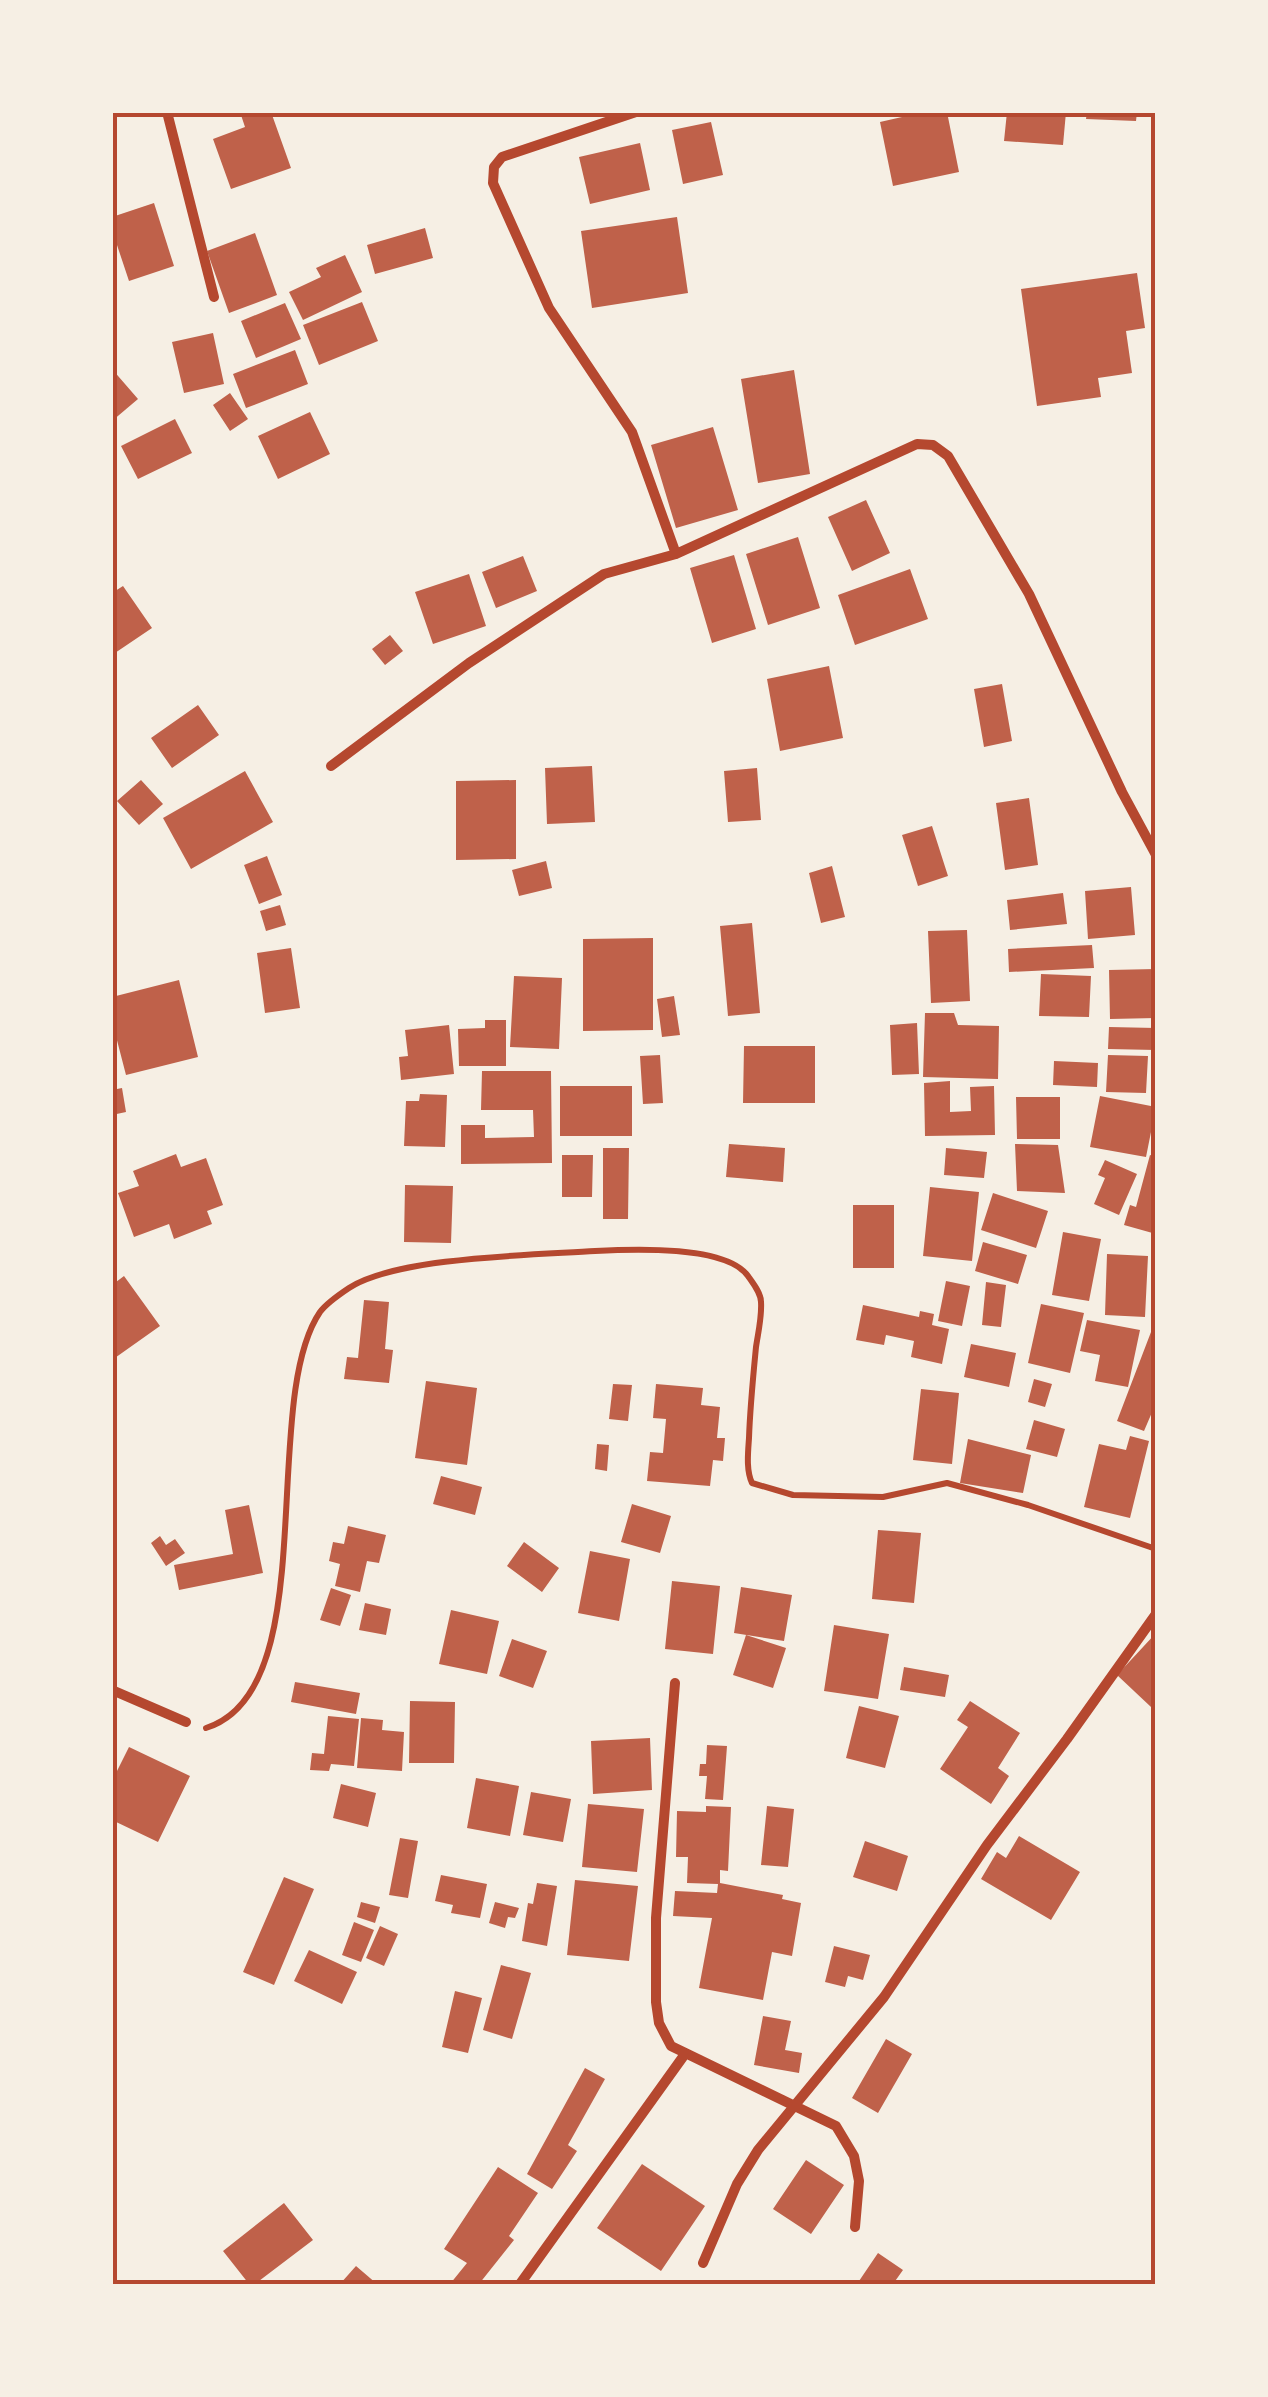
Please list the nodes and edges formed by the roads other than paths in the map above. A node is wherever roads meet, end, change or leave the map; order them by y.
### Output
1 (167, 112) edge
2 (636, 112) edge
3 (214, 298) dead end
4 (676, 554) junction
5 (331, 766) dead end
6 (1156, 855) edge
7 (1156, 1614) edge
8 (675, 1683) dead end
9 (112, 1690) edge
10 (186, 1722) road end
11 (685, 2054) junction
12 (797, 2106) junction
13 (854, 2227) dead end
14 (703, 2263) dead end
15 (520, 2284) edge

1 - 3 street
2 - 4 street
4 - 5 street
4 - 6 street
7 - 12 street
8 - 11 street
9 - 10 street
11 - 12 street
11 - 15 street
12 - 13 street
12 - 14 street

